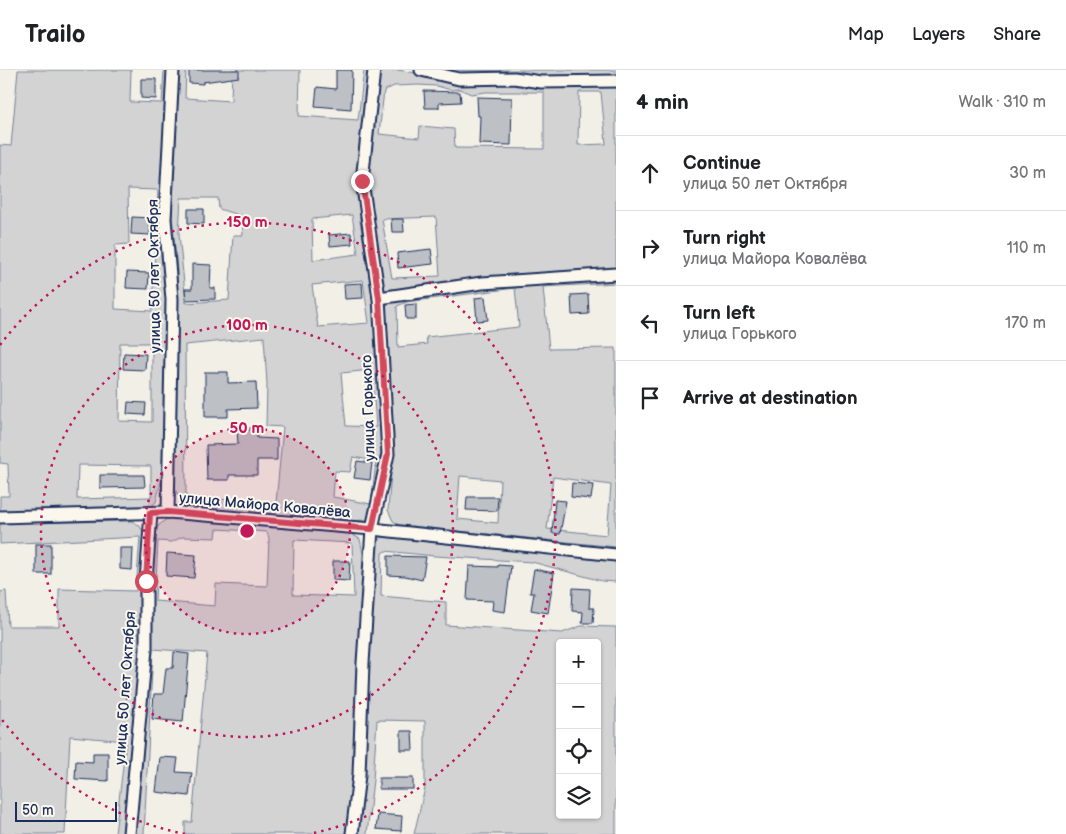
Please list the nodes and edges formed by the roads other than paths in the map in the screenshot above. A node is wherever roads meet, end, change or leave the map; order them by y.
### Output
1 (173, 70) edge
2 (374, 70) edge
3 (421, 70) edge
4 (616, 81) edge
5 (616, 274) edge
6 (379, 298) junction
7 (168, 512) junction
8 (150, 513) junction
9 (0, 517) edge
10 (372, 529) junction
11 (616, 555) edge
12 (129, 834) edge
13 (352, 834) edge

1 - 7 street, улица 50 лет Октября
2 - 6 street, улица Горького
3 - 4 street
5 - 6 street
6 - 10 street, улица Горького
7 - 8 street, улица Майора Ковалёва
7 - 10 street, улица Майора Ковалёва
8 - 9 street, улица Майора Ковалёва
8 - 12 street, улица 50 лет Октября
10 - 11 street, улица Майора Ковалёва
10 - 13 street, улица Горького

